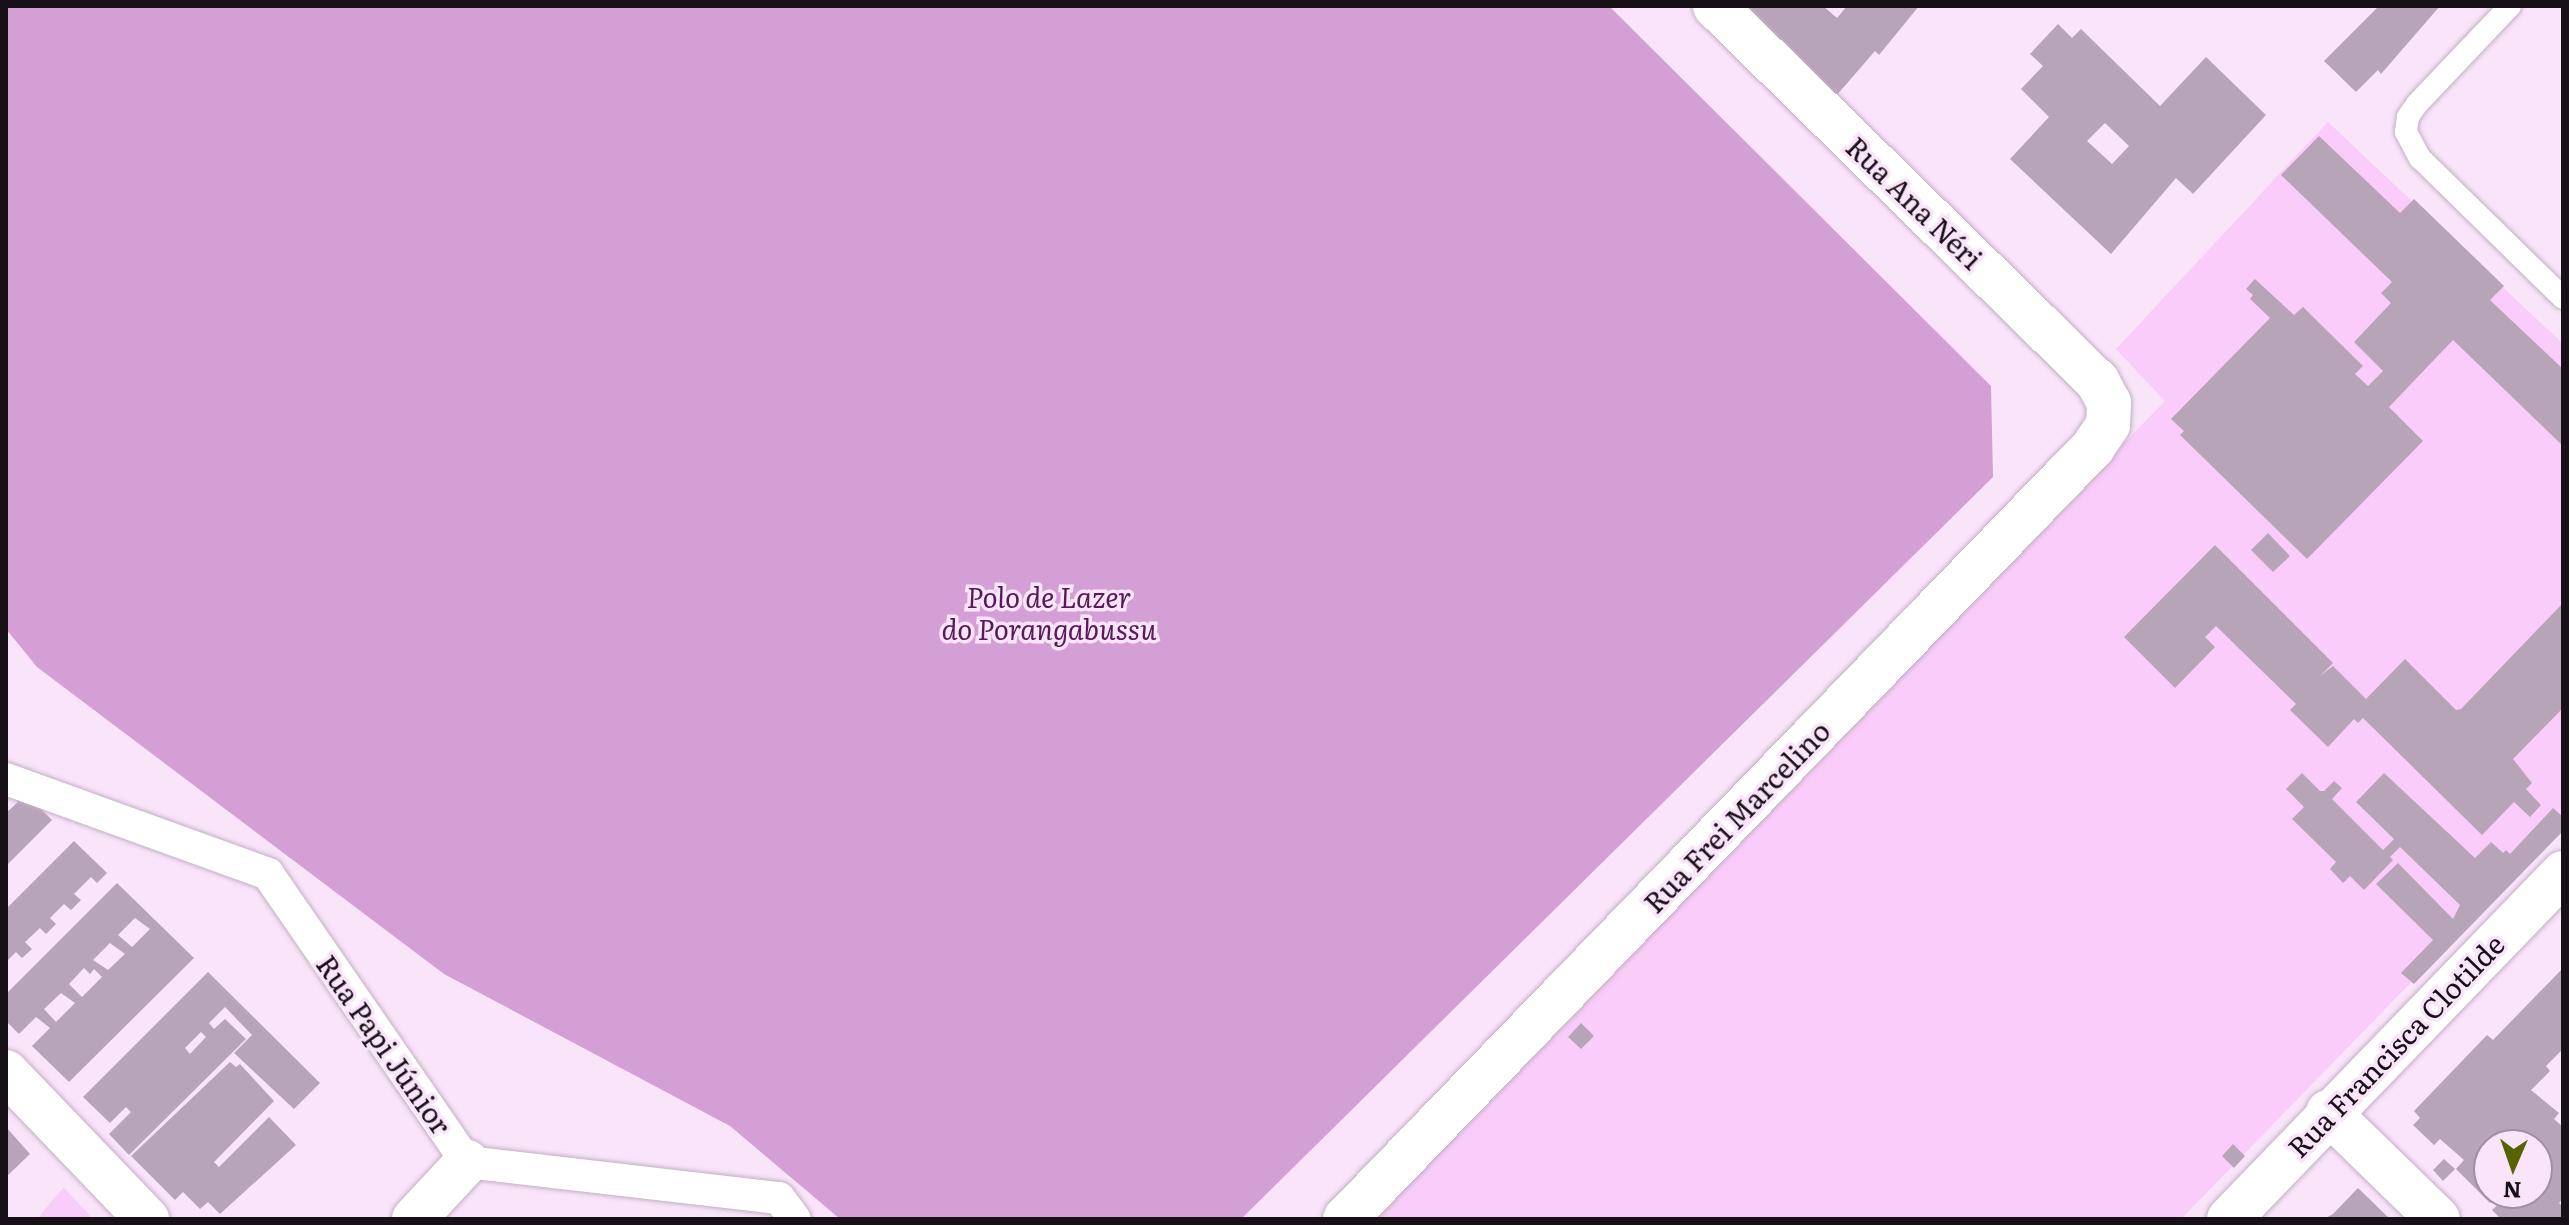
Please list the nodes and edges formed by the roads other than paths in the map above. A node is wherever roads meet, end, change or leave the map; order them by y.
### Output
1 (1715, 6) edge
2 (2510, 6) edge
3 (2563, 298) edge
4 (2109, 403) joint
5 (6, 779) edge
6 (2563, 873) edge
7 (6, 1072) edge
8 (2328, 1112) junction
9 (467, 1162) junction
10 (147, 1219) edge
11 (414, 1219) edge
12 (795, 1219) edge
13 (1345, 1219) edge
14 (2229, 1219) edge
15 (2438, 1219) edge

1 - 4 street, Rua Ana Néri
2 - 3 lane
4 - 13 street, Rua Frei Marcelino
5 - 9 street, Rua Papi Júnior
6 - 8 street, Rua Francisca Clotilde
7 - 10 street
8 - 14 street, Rua Francisca Clotilde
8 - 15 street
9 - 11 street
9 - 12 street, Rua Papi Júnior

